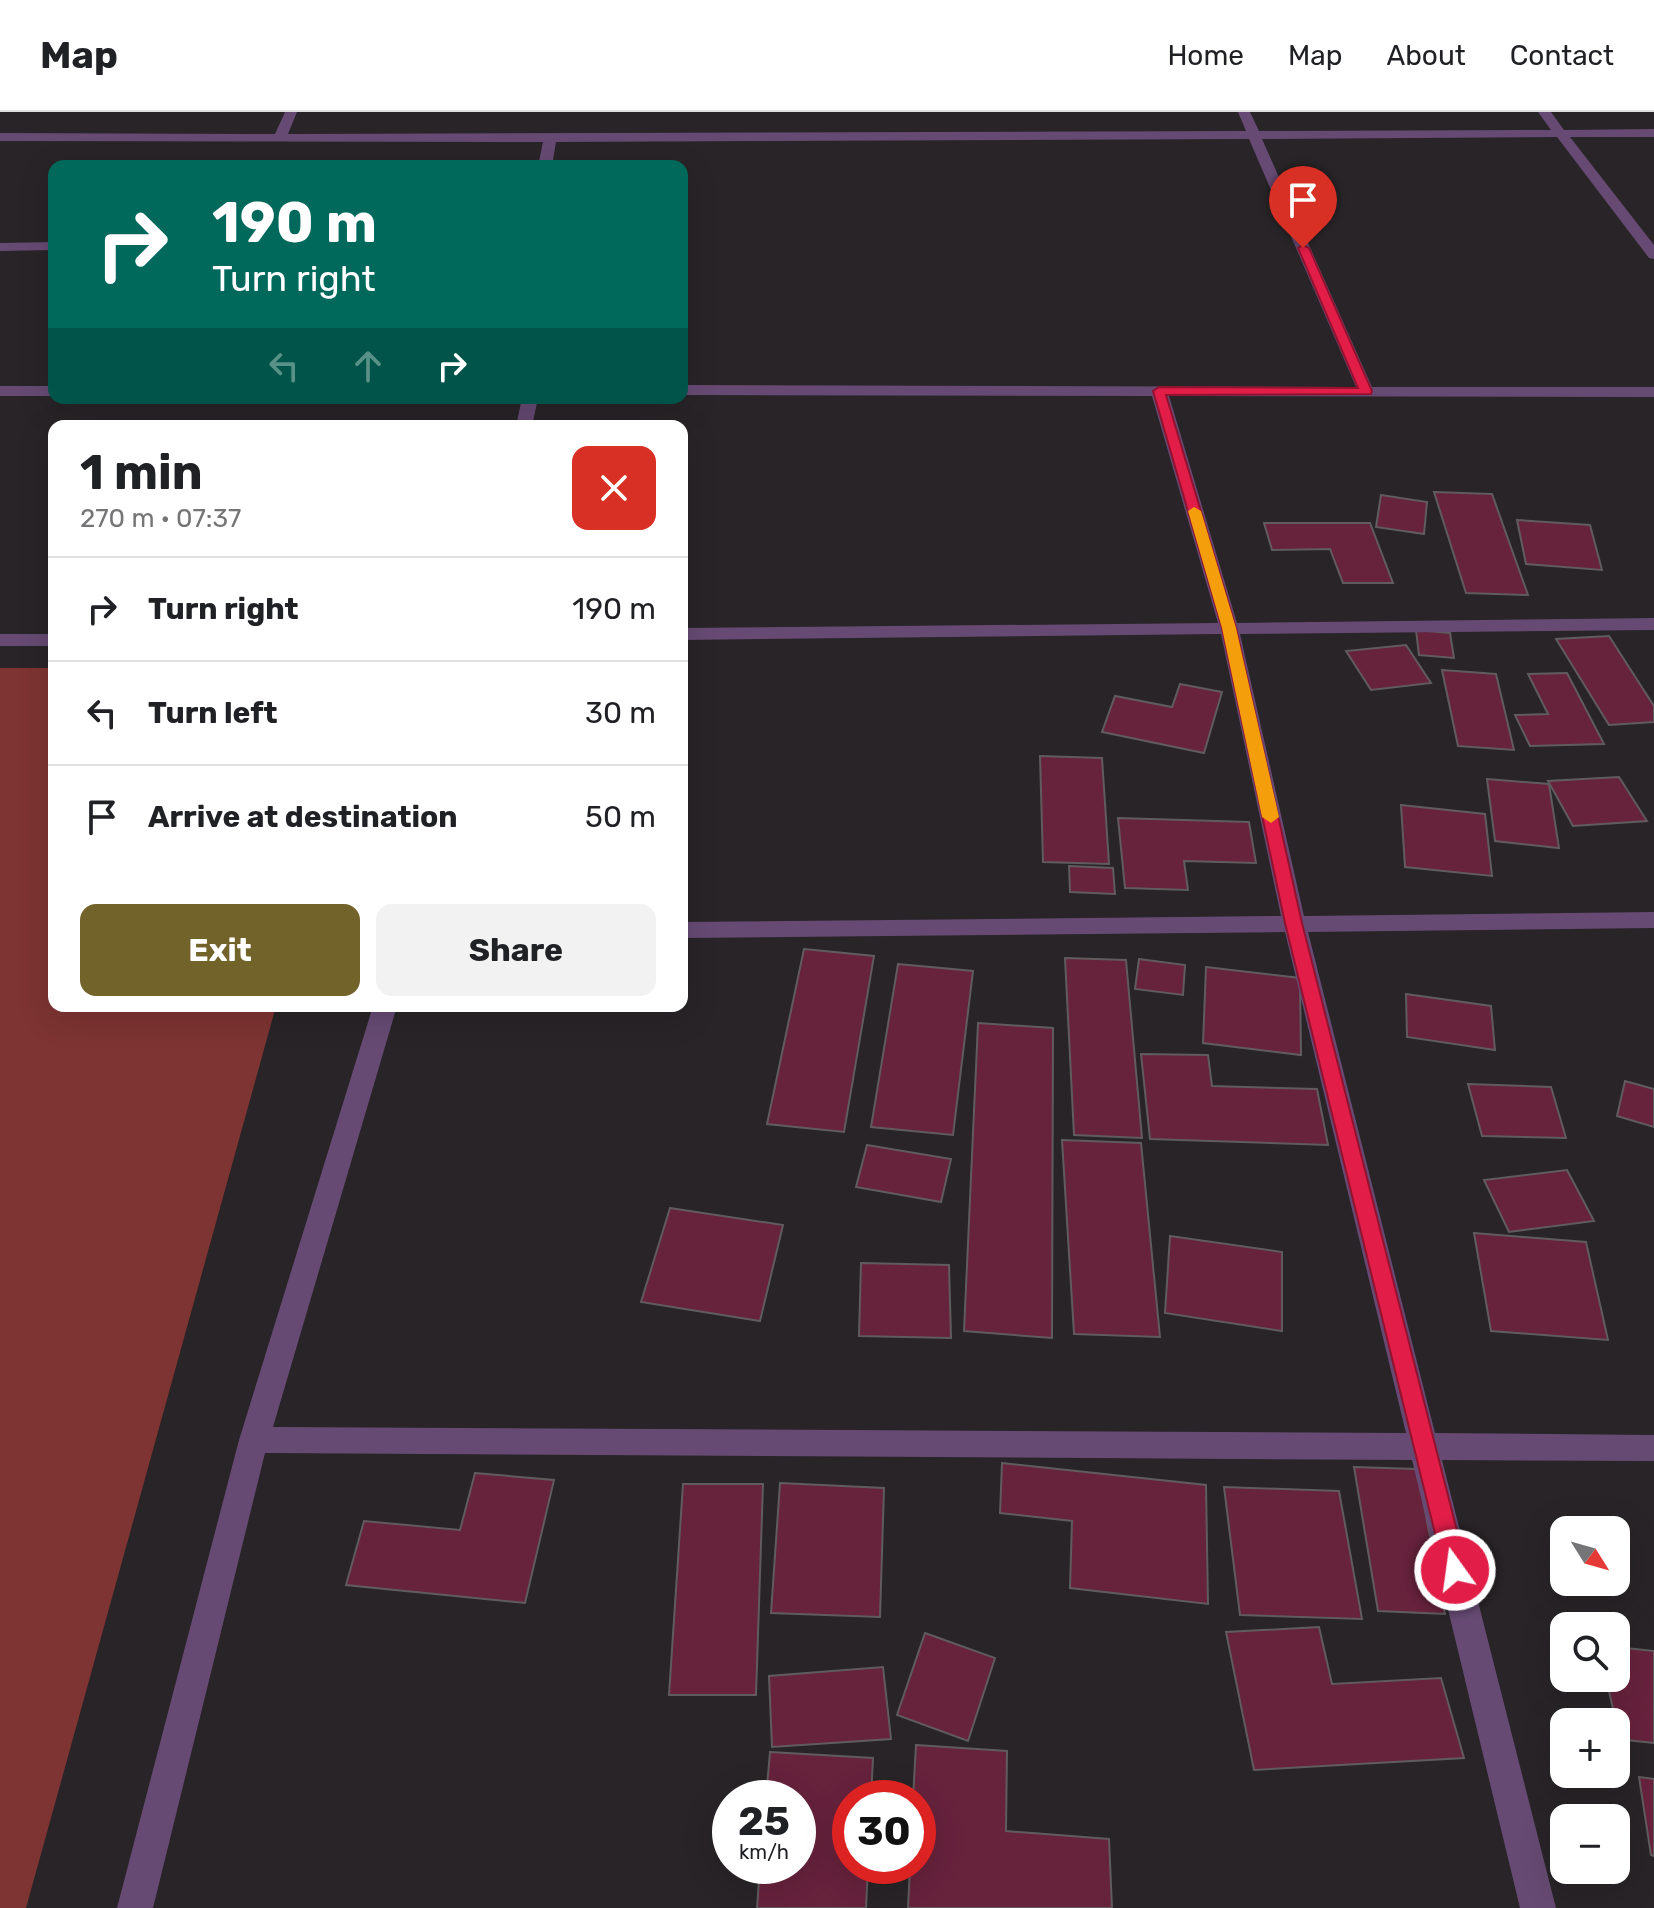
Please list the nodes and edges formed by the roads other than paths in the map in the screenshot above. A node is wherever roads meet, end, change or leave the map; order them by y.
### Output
1 (291, 112) edge
2 (1244, 112) edge
3 (1544, 112) edge
4 (1253, 133) junction
5 (1559, 133) junction
6 (1654, 133) edge
7 (0, 137) edge
8 (280, 137) junction
9 (550, 138) junction
10 (546, 160) edge
11 (48, 246) edge
12 (0, 247) edge
13 (1654, 255) edge
14 (688, 390) edge
15 (0, 391) edge
16 (48, 391) edge
17 (1159, 391) junction
18 (1366, 391) junction
19 (1654, 392) edge
20 (1654, 624) edge
21 (1229, 628) junction
22 (688, 634) edge
23 (0, 640) edge
24 (48, 640) edge
25 (1654, 920) edge
26 (1294, 923) junction
27 (688, 930) edge
28 (383, 1012) edge
29 (254, 1440) junction
30 (1425, 1446) junction
31 (1654, 1448) edge
32 (135, 1908) edge
33 (1538, 1908) edge

1 - 8 street
2 - 4 street
3 - 5 street
4 - 5 street
4 - 9 street
4 - 18 street
5 - 6 street
5 - 13 street
7 - 8 street
8 - 9 street
9 - 10 street
11 - 12 street
14 - 17 street
15 - 16 street
17 - 18 street
17 - 21 street
18 - 19 street
20 - 21 street
21 - 22 street
21 - 26 street
23 - 24 street
25 - 26 street
26 - 27 street
26 - 30 street
28 - 29 street
29 - 30 street
29 - 32 street
30 - 31 street
30 - 33 street

